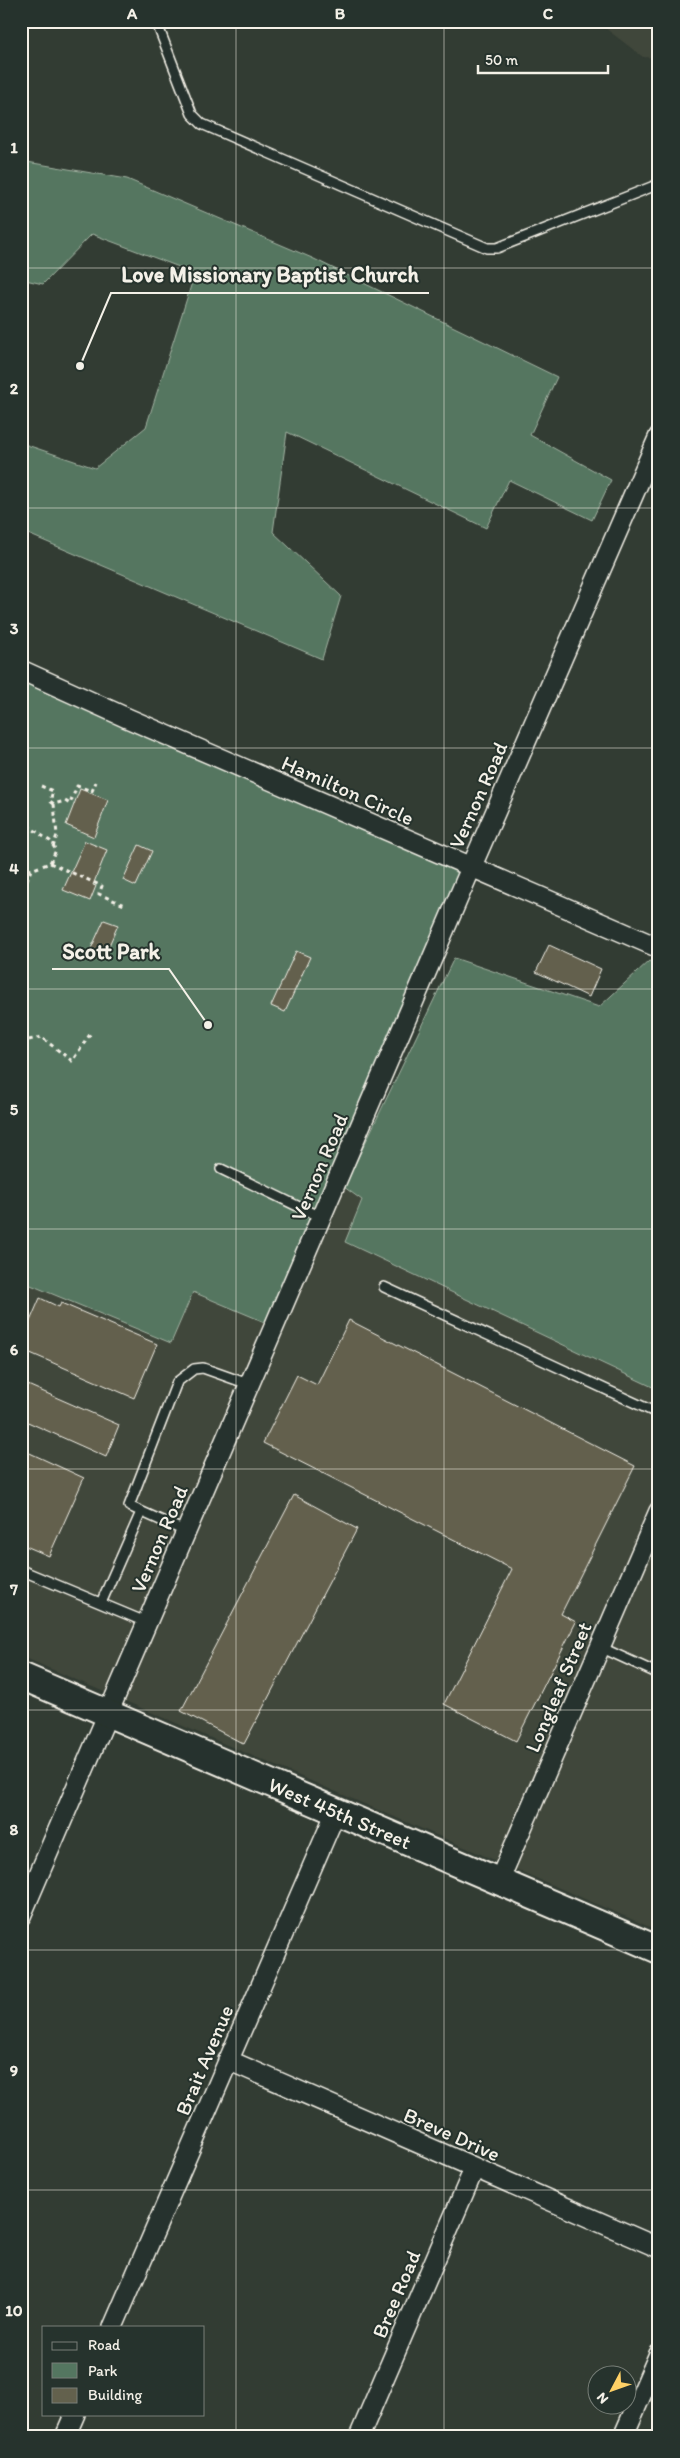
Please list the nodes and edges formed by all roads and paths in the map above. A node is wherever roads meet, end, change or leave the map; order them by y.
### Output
1 (156, 21) edge
2 (659, 184) edge
3 (659, 436) edge
4 (21, 670) edge
5 (96, 782) dead end
6 (41, 786) dead end
7 (54, 804) junction
8 (21, 820) edge
9 (53, 847) junction
10 (50, 863) junction
11 (21, 866) edge
12 (471, 868) junction
13 (32, 870) junction
14 (21, 894) edge
15 (124, 905) dead end
16 (659, 948) edge
17 (91, 1032) dead end
18 (21, 1042) edge
19 (221, 1169) dead end
20 (322, 1218) junction
21 (384, 1287) dead end
22 (251, 1385) junction
23 (659, 1414) edge
24 (141, 1512) junction
25 (658, 1515) edge
26 (187, 1532) junction
27 (21, 1570) edge
28 (101, 1603) junction
29 (148, 1623) junction
30 (599, 1647) junction
31 (659, 1674) edge
32 (21, 1676) edge
33 (109, 1712) junction
34 (336, 1812) junction
35 (499, 1881) junction
36 (21, 1916) edge
37 (659, 1950) edge
38 (228, 2060) junction
39 (474, 2168) junction
40 (659, 2248) edge
41 (113, 2326) edge
42 (659, 2354) edge
43 (74, 2416) edge
44 (65, 2437) edge
45 (358, 2437) edge
46 (623, 2437) edge

1 - 2 lane
3 - 12 street, Vernon Road
4 - 12 street, Hamilton Circle
5 - 7 path
6 - 7 path
7 - 9 path
8 - 9 path
9 - 10 path
10 - 13 path
10 - 15 path
11 - 13 path
12 - 16 street, Hamilton Circle
12 - 20 street, Vernon Road
13 - 14 path
17 - 18 path
19 - 20 lane
20 - 22 street, Vernon Road
21 - 23 lane
22 - 24 lane
22 - 26 street, Vernon Road
24 - 26 lane
24 - 28 lane
25 - 30 street, Longleaf Street
26 - 29 street, Vernon Road
27 - 28 lane
28 - 29 lane
29 - 33 street, Vernon Road
30 - 31 lane
30 - 35 street, Longleaf Street
32 - 33 street, West 45th Street
33 - 34 street, West 45th Street
33 - 36 street, Vernon Road
34 - 35 street, West 45th Street
34 - 38 street, Brait Avenue
35 - 37 street, West 45th Street
38 - 39 street, Breve Drive
38 - 41 street, Brait Avenue
39 - 40 street, Breve Drive
39 - 45 street, Bree Road
42 - 46 street
43 - 44 street

